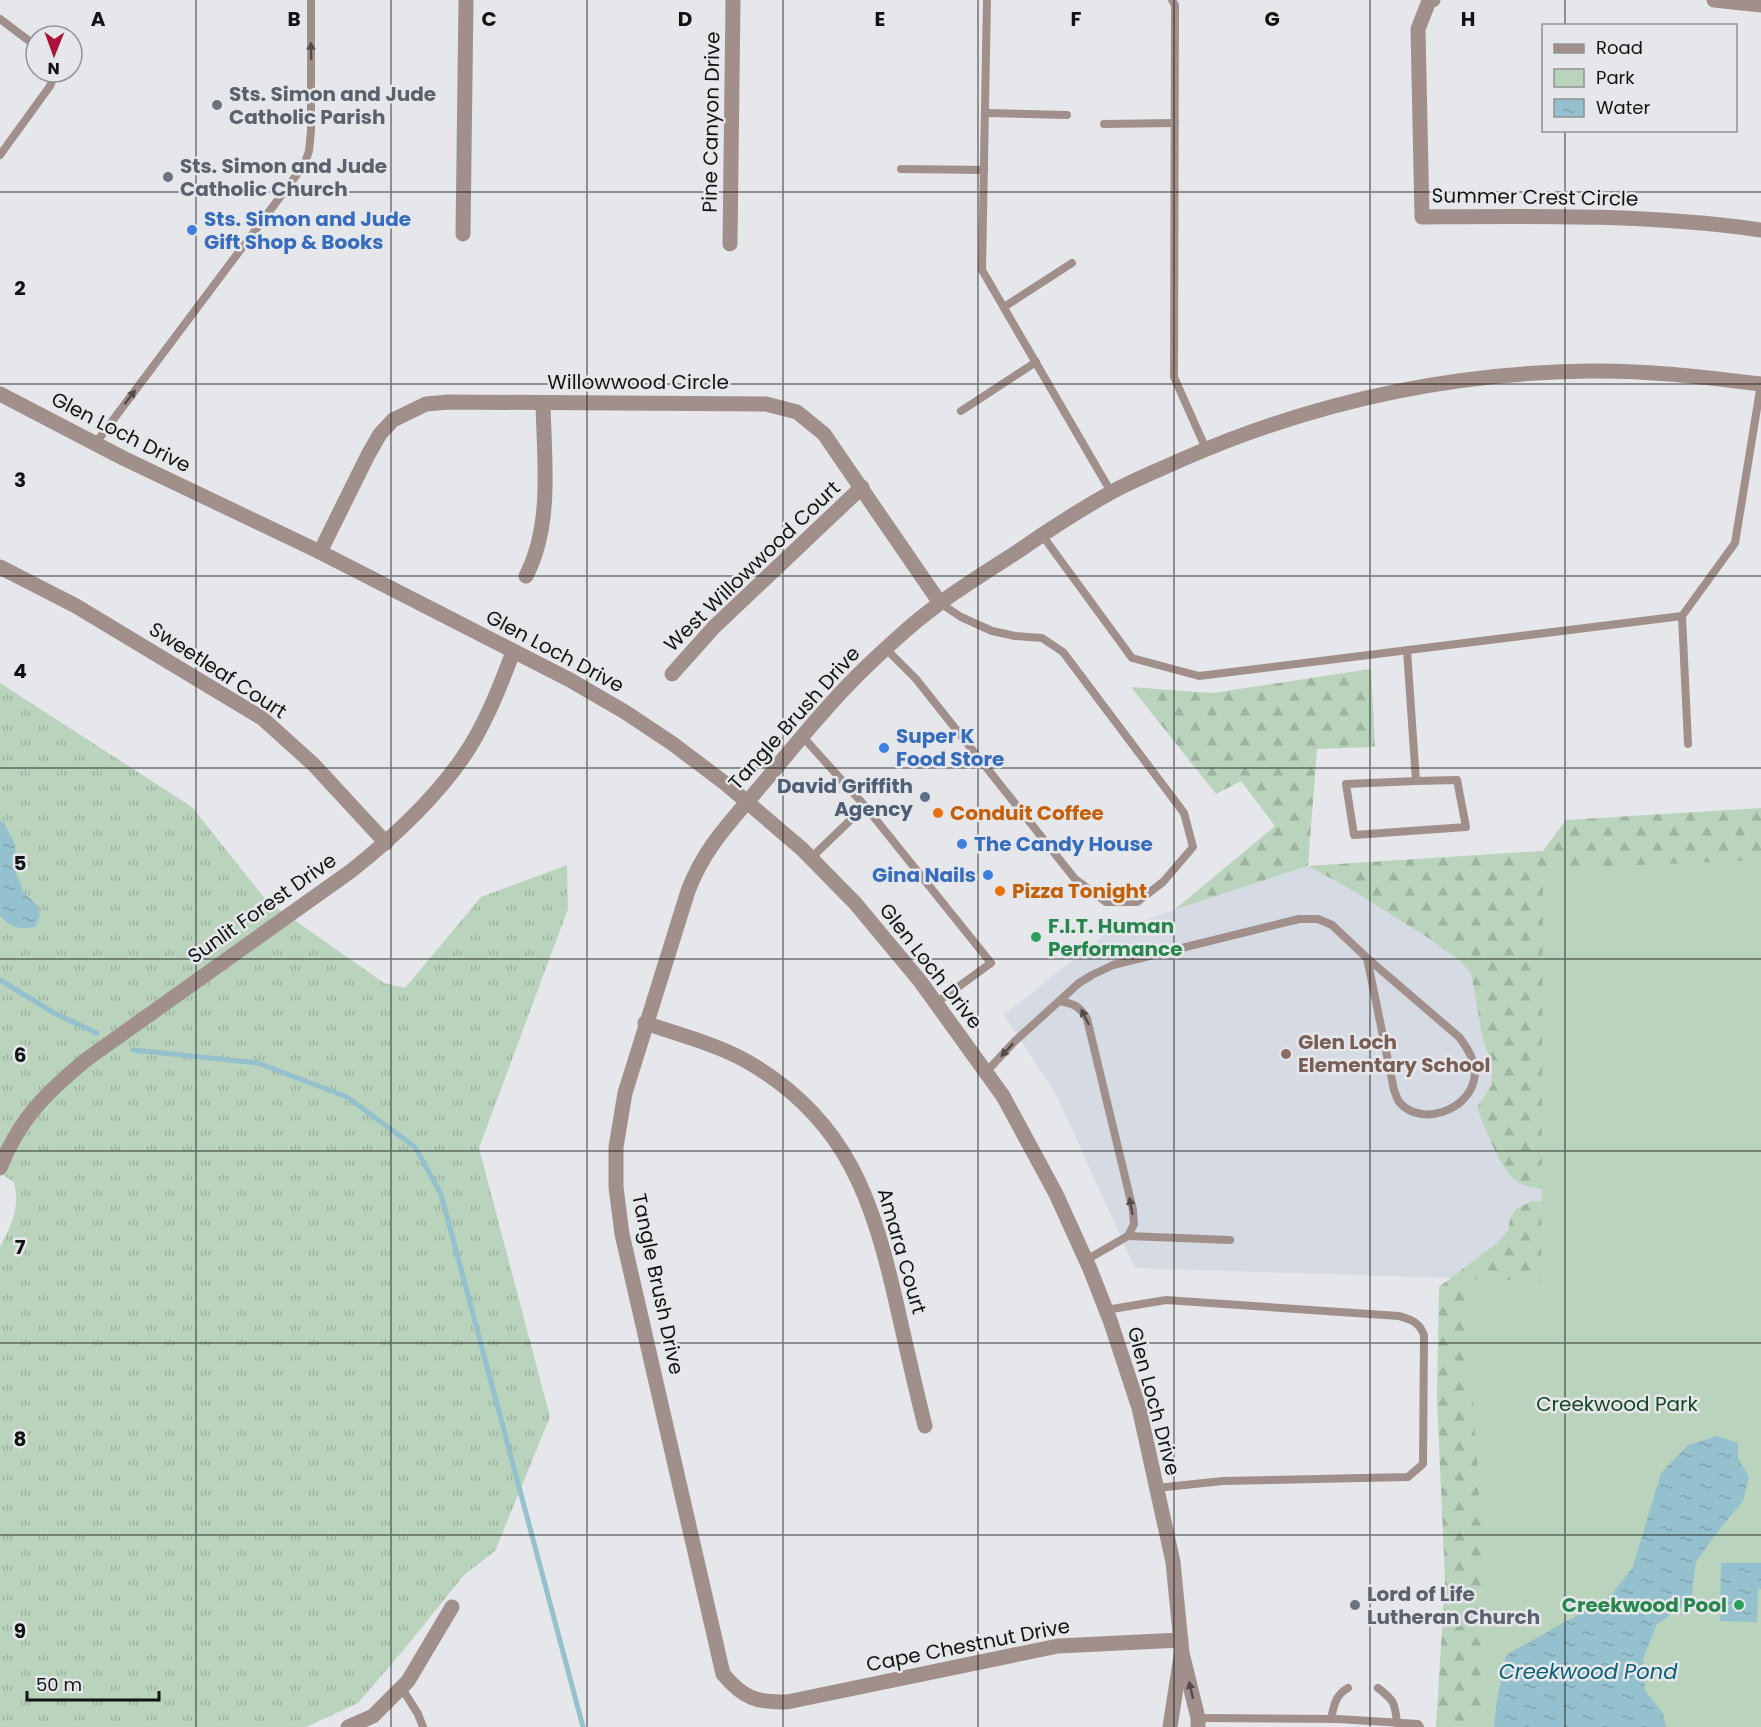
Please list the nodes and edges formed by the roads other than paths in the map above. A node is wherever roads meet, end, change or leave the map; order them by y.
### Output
1 (311, 0) edge
2 (466, 0) edge
3 (733, 0) edge
4 (987, 0) edge
5 (1172, 0) edge
6 (1433, 0) edge
7 (1714, 0) edge
8 (1761, 5) edge
9 (0, 19) edge
10 (24, 37) edge
11 (51, 84) edge
12 (985, 113) junction
13 (1067, 115) dead end
14 (1175, 123) junction
15 (1104, 124) dead end
16 (0, 155) edge
17 (901, 169) dead end
18 (984, 170) junction
19 (1761, 230) edge
20 (463, 234) dead end
21 (730, 244) dead end
22 (1072, 263) dead end
23 (1004, 307) junction
24 (1036, 362) junction
25 (1761, 384) edge
26 (0, 394) edge
27 (543, 403) junction
28 (961, 411) dead end
29 (95, 444) junction
30 (1206, 449) junction
31 (862, 487) junction
32 (1111, 492) junction
33 (1042, 535) junction
34 (320, 552) junction
35 (0, 567) edge
36 (526, 576) dead end
37 (940, 603) junction
38 (1682, 616) junction
39 (886, 649) junction
40 (1407, 650) junction
41 (513, 652) junction
42 (672, 674) dead end
43 (803, 736) junction
44 (1688, 744) dead end
45 (1416, 781) junction
46 (747, 802) junction
47 (865, 806) junction
48 (386, 843) junction
49 (811, 858) junction
50 (1367, 958) junction
51 (1060, 1001) junction
52 (936, 1003) junction
53 (645, 1023) junction
54 (986, 1072) junction
55 (0, 1168) edge
56 (1128, 1236) junction
57 (1230, 1240) dead end
58 (1086, 1260) junction
59 (1106, 1310) junction
60 (925, 1426) dead end
61 (1156, 1488) junction
62 (452, 1607) dead end
63 (1182, 1647) junction
64 (401, 1687) junction
65 (1347, 1688) dead end
66 (1378, 1688) dead end
67 (764, 1703) joint
68 (1331, 1719) junction
69 (1198, 1722) edge
70 (1273, 1723) edge
71 (1396, 1723) junction
72 (348, 1727) edge
73 (423, 1727) edge
74 (1170, 1727) edge
75 (1420, 1727) edge

29 -> 1 lane
2 - 20 street
3 - 21 street, Pine Canyon Drive
4 - 12 lane
5 - 14 lane
6 - 19 street, Summer Crest Circle
7 - 8 street
9 - 10 lane
11 - 16 lane
12 - 13 lane
12 - 18 lane
14 - 15 lane
14 - 30 lane
17 - 18 lane
18 - 23 lane
22 - 23 lane
23 - 24 lane
24 - 28 lane
24 - 32 lane
25 - 30 street, Tangle Brush Drive
25 - 38 lane
26 - 29 street, Glen Loch Drive
27 - 31 street, Willowwood Circle
27 - 34 street, Willowwood Circle
27 - 36 street
29 - 34 street, Glen Loch Drive
30 - 32 street, Tangle Brush Drive
31 - 37 street, Willowwood Circle
31 - 42 street, West Willowwood Court
32 - 33 street, Tangle Brush Drive
33 - 37 street, Tangle Brush Drive
33 - 40 lane
34 - 41 street, Glen Loch Drive
35 - 48 street, Sweetleaf Court
37 - 39 street, Tangle Brush Drive
37 - 39 lane
38 - 40 lane
38 - 44 lane
39 - 43 street, Tangle Brush Drive
40 - 45 lane
41 - 46 street, Glen Loch Drive
41 - 48 street, Sunlit Forest Drive
43 - 46 street, Tangle Brush Drive
43 - 47 lane
45 - 45 lane
46 - 49 street, Glen Loch Drive
46 - 53 street, Tangle Brush Drive
47 - 49 lane
47 - 52 lane
48 - 55 street, Sunlit Forest Drive
49 - 52 street, Glen Loch Drive
50 - 50 lane
50 - 51 lane
51 -> 54 lane
56 -> 51 lane
52 - 54 street, Glen Loch Drive
53 - 60 street, Amara Court
53 - 67 street, Tangle Brush Drive
54 - 58 street, Glen Loch Drive
56 - 57 lane
56 - 58 lane
58 - 59 street, Glen Loch Drive
59 - 61 street, Glen Loch Drive
59 - 61 lane
61 - 63 street, Glen Loch Drive
62 - 64 street
63 - 67 street, Cape Chestnut Drive
69 -> 63 street, Glen Loch Drive
63 - 74 street, Glen Loch Drive
64 - 72 street
64 - 73 lane
65 - 68 lane
66 - 71 lane
68 - 70 lane
68 - 71 lane
69 - 70 lane
71 - 75 lane

